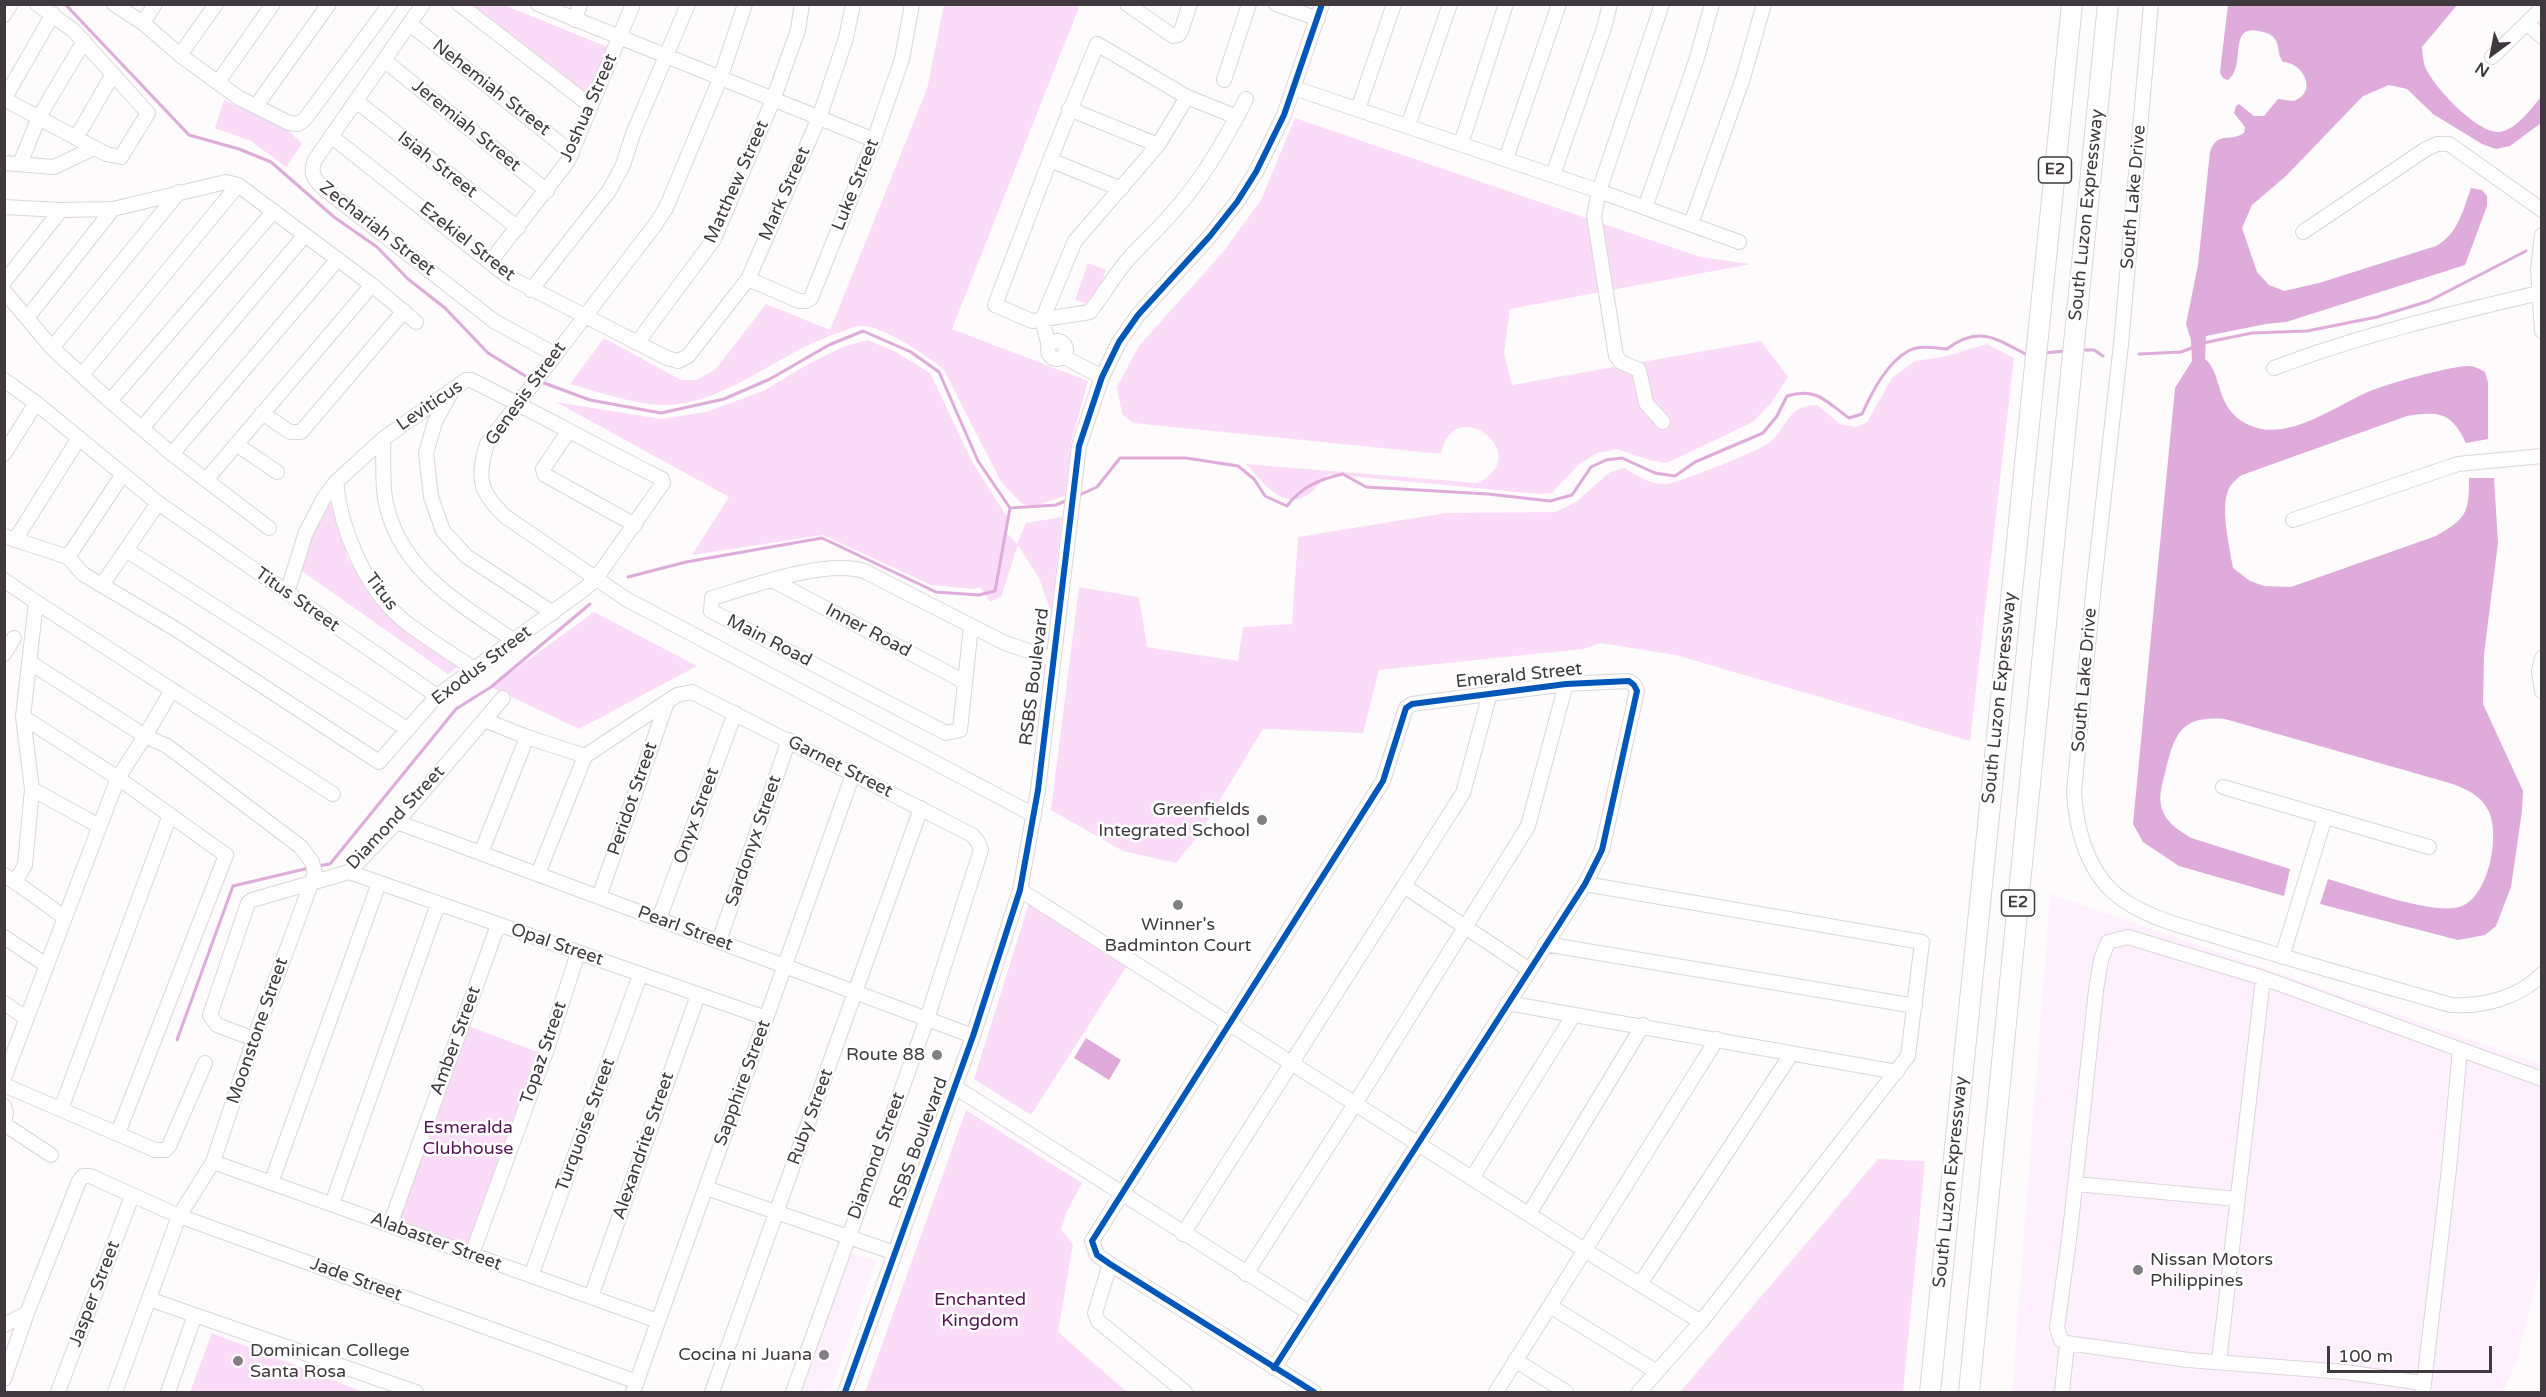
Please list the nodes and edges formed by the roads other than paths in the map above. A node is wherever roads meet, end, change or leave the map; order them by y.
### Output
1 (11, 4) edge
2 (37, 4) edge
3 (114, 4) edge
4 (155, 4) edge
5 (216, 4) edge
6 (273, 4) edge
7 (329, 4) edge
8 (390, 4) edge
9 (423, 4) edge
10 (459, 4) edge
11 (538, 4) edge
12 (580, 4) edge
13 (633, 4) edge
14 (688, 4) edge
15 (745, 4) edge
16 (802, 4) edge
17 (853, 4) edge
18 (912, 4) edge
19 (1127, 4) edge
20 (1190, 4) edge
21 (1249, 4) edge
22 (1276, 4) edge
23 (1322, 4) edge
24 (1394, 4) edge
25 (1450, 4) edge
26 (1506, 4) edge
27 (1559, 4) edge
28 (1610, 4) edge
29 (1662, 4) edge
30 (1712, 4) edge
31 (1764, 4) edge
32 (2072, 4) edge
33 (2108, 4) edge
34 (2151, 4) edge
35 (2541, 9) edge
36 (53, 14) junction
37 (4, 15) edge
38 (1318, 19) junction
39 (575, 20) junction
40 (143, 22) junction
41 (2527, 23) junction
42 (410, 24) junction
43 (2541, 37) edge
44 (619, 38) junction
45 (84, 41) junction
46 (180, 55) junction
47 (666, 57) junction
48 (2492, 57) dead end
49 (385, 61) junction
50 (113, 74) junction
51 (720, 79) junction
52 (1224, 80) dead end
53 (218, 82) junction
54 (1294, 88) junction
55 (1187, 97) junction
56 (4, 99) edge
57 (1246, 99) dead end
58 (773, 100) junction
59 (356, 101) junction
60 (256, 106) junction
61 (591, 106) junction
62 (1070, 109) junction
63 (1358, 109) junction
64 (39, 117) junction
65 (1237, 117) junction
66 (819, 118) junction
67 (1408, 126) junction
68 (331, 136) junction
69 (76, 138) junction
70 (874, 140) junction
71 (1461, 144) junction
72 (1158, 146) junction
73 (94, 148) junction
74 (572, 153) junction
75 (1506, 159) junction
76 (1050, 160) junction
77 (4, 163) edge
78 (20, 164) junction
79 (1553, 175) junction
80 (238, 185) junction
81 (1121, 189) junction
82 (547, 191) junction
83 (1599, 191) junction
84 (179, 192) junction
85 (4, 207) edge
86 (1645, 208) junction
87 (113, 209) junction
88 (61, 210) junction
89 (2541, 210) edge
90 (274, 211) junction
91 (1691, 224) junction
92 (518, 228) junction
93 (2303, 232) dead end
94 (305, 234) junction
95 (2541, 235) edge
96 (1739, 242) dead end
97 (338, 259) junction
98 (490, 262) junction
99 (748, 279) junction
100 (4, 282) edge
101 (372, 285) junction
102 (531, 290) junction
103 (4, 291) edge
104 (2539, 293) junction
105 (404, 311) junction
106 (585, 314) junction
107 (1048, 315) junction
108 (27, 318) junction
109 (416, 322) dead end
110 (2541, 331) edge
111 (638, 343) junction
112 (52, 348) junction
113 (554, 354) junction
114 (678, 361) joint
115 (2274, 368) dead end
116 (1104, 373) junction
117 (82, 375) junction
118 (4, 381) edge
119 (454, 387) junction
120 (110, 401) junction
121 (36, 403) junction
122 (517, 403) junction
123 (262, 412) junction
124 (1663, 422) dead end
125 (142, 428) junction
126 (568, 432) junction
127 (79, 438) junction
128 (383, 439) junction
129 (236, 444) junction
130 (4, 454) edge
131 (172, 454) junction
132 (2541, 456) edge
133 (277, 472) dead end
134 (123, 474) junction
135 (206, 480) junction
136 (336, 482) junction
137 (158, 503) junction
138 (2293, 520) dead end
139 (635, 525) junction
140 (269, 528) dead end
141 (10, 538) edge
142 (126, 550) junction
143 (68, 557) junction
144 (4, 580) edge
145 (595, 580) junction
146 (772, 580) junction
147 (102, 585) junction
148 (287, 593) junction
149 (36, 602) junction
150 (553, 613) junction
151 (971, 626) junction
152 (15, 638) dead end
153 (513, 640) junction
154 (4, 654) edge
155 (2541, 658) edge
156 (1052, 659) junction
157 (29, 662) junction
158 (473, 668) junction
159 (965, 682) junction
160 (1566, 684) junction
161 (172, 690) junction
162 (2541, 691) edge
163 (1490, 693) junction
164 (437, 696) junction
165 (503, 698) dead end
166 (667, 702) junction
167 (735, 713) junction
168 (23, 717) junction
169 (484, 720) junction
170 (407, 729) junction
171 (145, 736) junction
172 (527, 737) junction
173 (789, 740) junction
174 (585, 756) junction
175 (853, 774) junction
176 (118, 778) junction
177 (2223, 787) dead end
178 (32, 789) junction
179 (333, 794) dead end
180 (921, 808) junction
181 (170, 815) junction
182 (1034, 815) junction
183 (2325, 817) junction
184 (397, 822) junction
185 (99, 826) junction
186 (2429, 847) dead end
187 (981, 850) joint
188 (481, 853) junction
189 (349, 872) junction
190 (538, 874) junction
191 (10, 879) edge
192 (311, 883) junction
193 (379, 883) junction
194 (1585, 884) junction
195 (1404, 886) junction
196 (1020, 890) junction
197 (599, 897) junction
198 (438, 904) junction
199 (64, 917) junction
200 (659, 919) junction
201 (498, 925) junction
202 (1465, 927) junction
203 (4, 937) edge
204 (719, 941) junction
205 (1545, 944) junction
206 (578, 953) junction
207 (2282, 957) junction
208 (46, 965) junction
209 (784, 966) junction
210 (1528, 969) junction
211 (2541, 974) edge
212 (640, 975) junction
213 (2263, 978) junction
214 (855, 992) junction
215 (698, 995) junction
216 (4, 1003) edge
217 (1507, 1003) junction
218 (1915, 1006) junction
219 (1574, 1016) junction
220 (27, 1018) junction
221 (766, 1018) junction
222 (927, 1018) junction
223 (1230, 1023) junction
224 (1643, 1025) junction
225 (973, 1036) junction
226 (254, 1039) junction
227 (1717, 1039) junction
228 (2460, 1049) junction
229 (1792, 1053) junction
230 (205, 1063) dead end
231 (1292, 1063) junction
232 (6, 1069) edge
233 (1897, 1072) junction
234 (2541, 1079) edge
235 (4, 1085) edge
236 (955, 1087) junction
237 (1355, 1104) junction
238 (4, 1106) edge
239 (61, 1109) junction
240 (4, 1123) edge
241 (118, 1133) junction
242 (1417, 1143) junction
243 (51, 1155) dead end
244 (213, 1162) junction
245 (1472, 1178) junction
246 (271, 1183) junction
247 (2076, 1185) junction
248 (706, 1188) junction
249 (1121, 1194) junction
250 (132, 1197) junction
251 (2237, 1199) junction
252 (332, 1204) junction
253 (777, 1212) junction
254 (1529, 1214) junction
255 (179, 1216) junction
256 (390, 1225) junction
257 (1183, 1234) junction
258 (848, 1237) junction
259 (1586, 1251) junction
260 (895, 1253) junction
261 (472, 1254) junction
262 (1110, 1264) junction
263 (1246, 1274) junction
264 (531, 1276) junction
265 (1640, 1284) junction
266 (591, 1297) junction
267 (149, 1299) junction
268 (1550, 1306) junction
269 (27, 1312) junction
270 (1310, 1313) junction
271 (195, 1315) junction
272 (658, 1321) junction
273 (1701, 1322) junction
274 (5, 1323) edge
275 (2067, 1343) junction
276 (1515, 1360) junction
277 (2219, 1362) junction
278 (1274, 1368) junction
279 (1657, 1372) junction
280 (4, 1379) edge
281 (635, 1387) edge
282 (2423, 1388) edge
283 (58, 1392) edge
284 (115, 1392) edge
285 (168, 1392) edge
286 (416, 1392) edge
287 (712, 1392) edge
288 (793, 1392) edge
289 (845, 1392) edge
290 (1185, 1392) edge
291 (1314, 1392) edge
292 (1496, 1392) edge
293 (1564, 1392) edge
294 (1639, 1392) edge
295 (1930, 1392) edge
296 (1969, 1392) edge
297 (2062, 1392) edge

1 - 37 street
2 - 36 street
3 - 40 street
4 - 40 street
5 - 46 street
6 - 53 street
7 - 60 street
8 - 60 street
9 - 42 street, Zechariah Street
10 - 61 street
11 - 39 street
12 - 39 street
13 - 44 street, Joshua Street
14 - 47 street
15 - 51 street, Genesis Street
16 - 58 street, Matthew Street
17 - 66 street, Mark Street
18 - 70 street, Luke Street
19 - 20 street
21 - 52 street
22 - 38 street
23 - 38 street, RSBS Boulevard
24 - 63 street
25 - 67 street
26 - 71 street
27 - 75 street
28 - 79 street
29 - 83 street
30 - 86 street
31 - 91 street
32 - 295 highway, South Luzon Expressway / E2
33 - 296 highway, South Luzon Expressway / E2
34 - 207 street, South Lake Drive
35 - 41 street
36 - 45 street
36 - 56 street
38 - 54 street, RSBS Boulevard
39 - 44 street
40 - 46 street
41 - 43 street
41 - 48 street
42 - 49 street, Zechariah Street
42 - 74 street, Nehemiah Street
44 - 47 street
44 - 61 street, Joshua Street
45 - 50 street
45 - 64 street
46 - 53 street
47 - 51 street
47 - 102 street
49 - 59 street, Zechariah Street
49 - 82 street, Jeremiah Street
50 - 69 street
50 - 73 street
51 - 58 street
51 - 106 street, Genesis Street
53 - 60 street
54 - 63 street
54 - 116 street, RSBS Boulevard
55 - 62 street
55 - 65 street
55 - 72 street
56 - 64 street
57 - 65 street
58 - 66 street
58 - 111 street, Matthew Street
59 - 68 street, Zechariah Street
59 - 92 street, Isiah Street
61 - 74 street, Joshua Street
62 - 72 street
62 - 76 street
63 - 67 street
64 - 69 street
64 - 78 street
65 - 107 street
66 - 70 street
66 - 99 street, Mark Street
67 - 71 street
68 - 98 street, Ezekiel Street
68 - 113 street, Zechariah Street
69 - 73 street
70 - 99 street, Luke Street
71 - 75 street
72 - 81 street
73 - 78 street
74 - 82 street, Joshua Street
75 - 79 street
76 - 81 street
76 - 107 street
77 - 78 street
79 - 83 street
80 - 84 street
80 - 90 street
80 - 117 street
81 - 107 street
82 - 92 street, Joshua Street
83 - 86 street
83 - 124 street
84 - 87 street
84 - 112 street
85 - 88 street
86 - 91 street
87 - 88 street
87 - 108 street
88 - 100 street
89 - 93 street
90 - 94 street
90 - 120 street
91 - 96 street
92 - 98 street, Joshua Street
94 - 97 street
94 - 125 street
95 - 104 street
97 - 101 street
97 - 131 street
98 - 102 street, Ezekiel Street
99 - 114 street, Mark Street
101 - 105 street
101 - 123 street
102 - 106 street, Ezekiel Street
103 - 108 street
104 - 110 street
104 - 115 street
105 - 109 street
105 - 123 street
106 - 111 street, Ezekiel Street
106 - 113 street, Genesis Street
107 - 116 street
108 - 112 street
111 - 114 street, Ezekiel Street
112 - 117 street
113 - 122 street, Genesis Street
116 - 156 street, RSBS Boulevard
117 - 120 street
118 - 121 street, Titus Street
119 - 122 street, Leviticus
119 - 128 street, Leviticus
119 - 150 street
120 - 125 street
121 - 127 street, Titus Street
121 - 130 street
122 - 126 street, Leviticus
122 - 145 street, Genesis Street
123 - 129 street
125 - 131 street
126 - 139 street
126 - 139 street, Leviticus
127 - 134 street, Titus Street
127 - 141 street
128 - 136 street, Leviticus
128 - 153 street
129 - 133 street
129 - 135 street
131 - 135 street
132 - 138 street
134 - 137 street, Titus Street
134 - 143 street
135 - 140 street
136 - 148 street, Leviticus
136 - 158 street, Titus
137 - 142 street
137 - 148 street, Titus Street
139 - 145 street, Leviticus
141 - 143 street
142 - 147 street
142 - 170 street
143 - 147 street
144 - 149 street
145 - 150 street, Exodus Street
145 - 182 street, Genesis Street
146 - 151 street, Main Road
146 - 159 street, Inner Road
146 - 159 street, Main Road
147 - 170 street, Exodus Street
148 - 164 street, Titus Street
149 - 157 street
149 - 161 street
150 - 153 street, Exodus Street
151 - 156 street, Main Road
151 - 159 street, Main Road
152 - 154 street
153 - 158 street, Exodus Street
155 - 162 street
156 - 182 street, RSBS Boulevard
157 - 168 street
157 - 171 street, Moonstone Street
158 - 164 street, Exodus Street
160 - 163 street, Emerald Street
160 - 194 street, Emerald Street
160 - 202 street
161 - 171 street
161 - 179 street
163 - 195 street
163 - 223 street, Emerald Street
164 - 170 street, Exodus Street
165 - 169 street, Diamond Street
166 - 167 street, Garnet Street
166 - 174 street
166 - 197 street, Peridot Street
167 - 173 street, Garnet Street
167 - 200 street, Onyx Street
168 - 176 street
168 - 178 street
169 - 172 street
169 - 184 street, Diamond Street
171 - 176 street
171 - 192 street, Moonstone Street
172 - 174 street
172 - 188 street
173 - 175 street, Garnet Street
173 - 204 street, Sardonyx Street
174 - 190 street
175 - 180 street, Garnet Street
175 - 209 street, Sapphire Street
176 - 181 street
176 - 185 street
177 - 183 street
178 - 185 street
178 - 191 street
180 - 187 street, Garnet Street
180 - 214 street, Ruby Street
181 - 239 street
181 - 241 street
182 - 196 street, RSBS Boulevard
183 - 186 street
183 - 207 street
184 - 188 street, Pearl Street
184 - 189 street, Diamond Street
185 - 199 street
187 - 222 street, Diamond Street
188 - 190 street, Pearl Street
189 - 192 street, Diamond Street
189 - 193 street, Opal Street
190 - 197 street, Pearl Street
191 - 199 street
192 - 226 street, Moonstone Street
192 - 226 street, Diamond Street
193 - 198 street, Opal Street
193 - 246 street
194 - 205 street
194 - 218 street
195 - 202 street
195 - 231 street
196 - 223 street
196 - 225 street, RSBS Boulevard
197 - 200 street, Pearl Street
198 - 201 street, Opal Street
198 - 252 street
199 - 208 street
200 - 204 street, Pearl Street
201 - 206 street, Opal Street
201 - 256 street, Amber Street
202 - 210 street
202 - 237 street
203 - 208 street
204 - 209 street, Pearl Street
205 - 210 street
205 - 218 street
206 - 212 street, Opal Street
206 - 261 street, Topaz Street
207 - 211 street, South Lake Drive
208 - 220 street
209 - 214 street, Pearl Street
209 - 221 street, Sapphire Street
210 - 217 street
212 - 215 street, Opal Street
212 - 264 street, Turquoise Street
213 - 228 street
213 - 247 street
213 - 251 street
214 - 222 street, Pearl Street
214 - 253 street, Ruby Street
215 - 221 street, Opal Street
215 - 266 street, Alexandrite Street
216 - 220 street
217 - 219 street
217 - 242 street
218 - 233 street
219 - 224 street
219 - 245 street
220 - 232 street
221 - 248 street, Sapphire Street
222 - 225 street, Pearl Street
222 - 258 street, Diamond Street
223 - 231 street
223 - 249 street
224 - 227 street
224 - 254 street
225 - 236 street, RSBS Boulevard
226 - 244 street, Moonstone Street
227 - 229 street
227 - 259 street
228 - 234 street
228 - 282 street
229 - 233 street
229 - 265 street
230 - 241 street
231 - 237 street
231 - 257 street
233 - 273 street
235 - 239 street
236 - 249 street
236 - 260 street, RSBS Boulevard
237 - 242 street
237 - 263 street
238 - 240 street
239 - 241 street
240 - 243 street
242 - 245 street
242 - 270 street
244 - 246 street, Alabaster Street
244 - 255 street, Moonstone Street
245 - 254 street
246 - 252 street, Alabaster Street
247 - 251 street
247 - 275 street
248 - 253 street
248 - 272 street, Sapphire Street
249 - 257 street
249 - 262 street
250 - 255 street, Jade Street
250 - 269 street, Jade Street
250 - 283 street, Jasper Street
251 - 277 street
252 - 256 street, Alabaster Street
253 - 258 street
253 - 287 street, Ruby Street
254 - 259 street
255 - 267 street, Moonstone Street
255 - 281 street, Jade Street
256 - 261 street, Alabaster Street
257 - 263 street
258 - 260 street
258 - 288 street, Diamond Street
259 - 265 street
259 - 268 street
260 - 289 street, RSBS Boulevard
261 - 264 street, Alabaster Street
262 - 278 street
262 - 290 street
263 - 270 street
264 - 266 street, Alabaster Street
265 - 273 street
266 - 272 street, Alabaster Street
267 - 271 street
267 - 284 street, Moonstone Street
268 - 276 street
268 - 279 street
269 - 274 street
269 - 280 street
270 - 278 street
271 - 285 street
271 - 286 street
272 - 281 street, Sapphire Street
273 - 279 street
275 - 277 street
275 - 297 street
276 - 292 street
276 - 293 street
277 - 282 street
278 - 291 street
279 - 294 street

